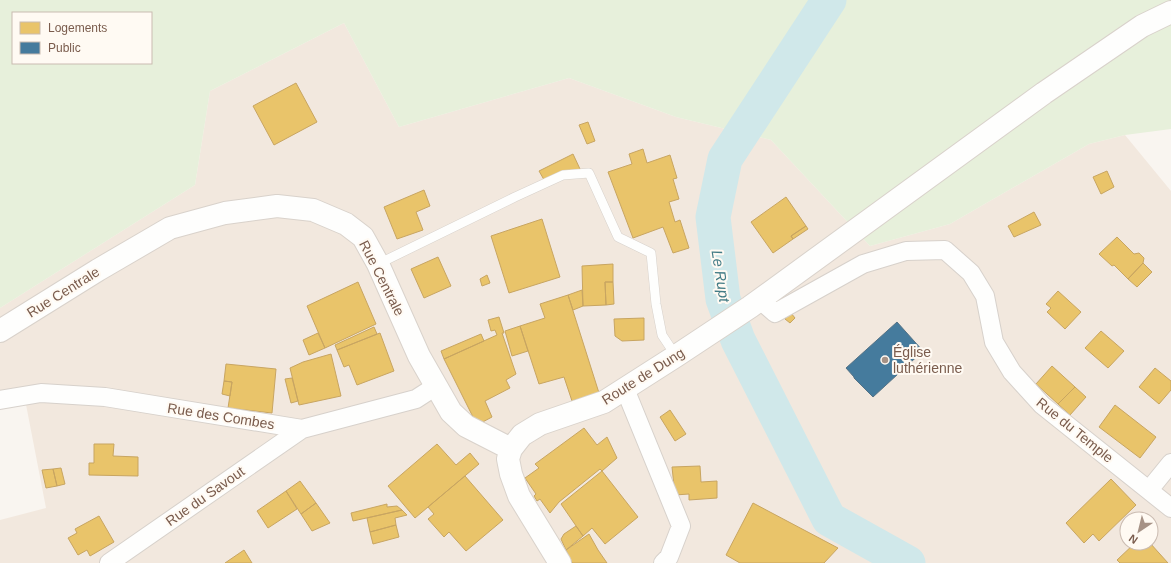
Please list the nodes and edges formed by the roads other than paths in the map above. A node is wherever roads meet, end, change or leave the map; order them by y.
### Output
1 (1171, 12) edge
2 (378, 264) junction
3 (755, 303) junction
4 (0, 331) edge
5 (676, 356) junction
6 (436, 386) junction
7 (625, 389) junction
8 (0, 400) edge
9 (302, 429) junction
10 (511, 449) junction
11 (1171, 463) edge
12 (1149, 490) junction
13 (1171, 508) edge
14 (109, 563) edge
15 (560, 563) edge
16 (663, 563) edge

1 - 3 main road, Route de Dung
2 - 4 main road, Rue Centrale
2 - 5 lane
2 - 6 main road, Rue Centrale
3 - 5 main road, Route de Dung
3 - 12 street, Rue du Temple
5 - 7 main road, Route de Dung
6 - 9 street, Rue des Combes
6 - 10 main road, Rue Centrale
7 - 10 main road, Route de Dung
7 - 16 street
8 - 9 street, Rue des Combes
9 - 14 street, Rue du Savout
10 - 15 main road
11 - 12 street
12 - 13 street, Rue du Temple

